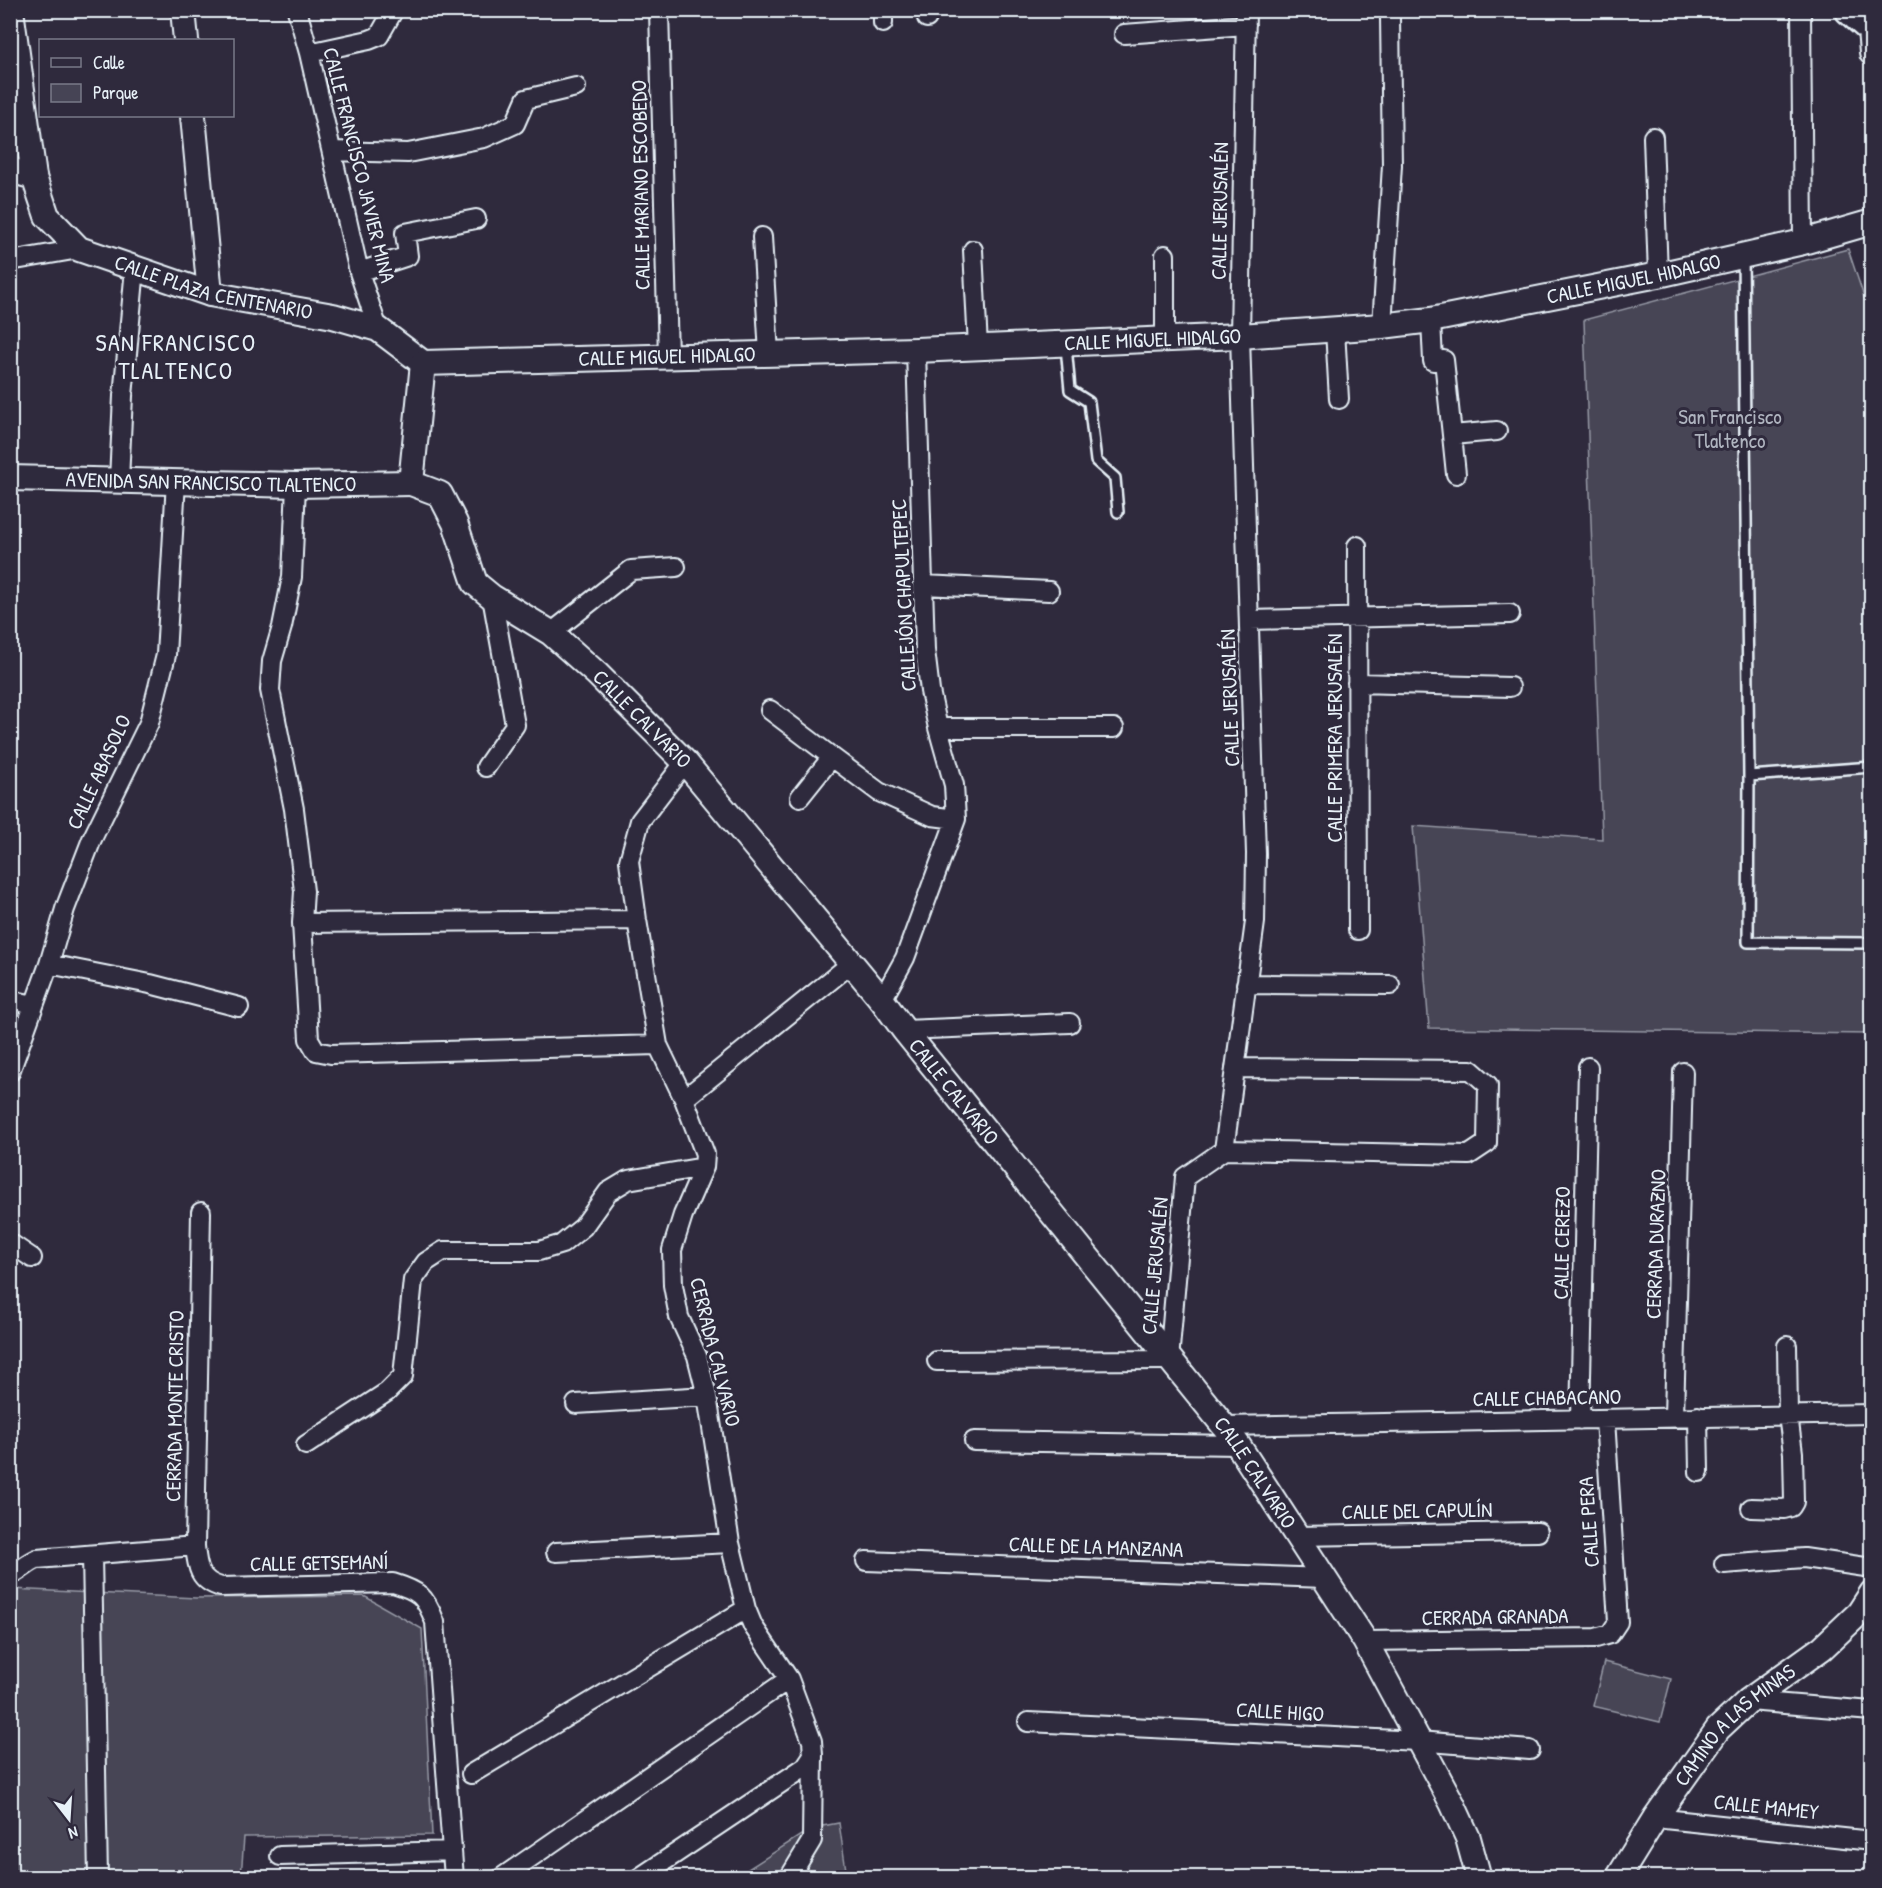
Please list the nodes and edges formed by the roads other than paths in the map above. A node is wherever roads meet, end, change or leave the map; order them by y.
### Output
1 (11, 10) edge
2 (183, 10) edge
3 (297, 10) edge
4 (392, 10) edge
5 (659, 10) edge
6 (1389, 10) edge
7 (1801, 10) edge
8 (1849, 10) edge
9 (1246, 18) edge
10 (1870, 30) edge
11 (1124, 34) dead end
12 (186, 39) edge
13 (309, 54) junction
14 (576, 87) dead end
15 (194, 117) edge
16 (1653, 137) dead end
17 (332, 152) junction
18 (10, 170) edge
19 (34, 177) junction
20 (476, 219) dead end
21 (1872, 222) edge
22 (762, 237) dead end
23 (1803, 242) junction
24 (79, 249) junction
25 (973, 250) dead end
26 (1165, 255) dead end
27 (1743, 256) junction
28 (10, 261) edge
29 (135, 268) junction
30 (359, 272) junction
31 (1658, 275) junction
32 (210, 294) junction
33 (1431, 320) junction
34 (1382, 326) junction
35 (378, 329) junction
36 (1335, 330) junction
37 (1240, 336) junction
38 (1165, 339) junction
39 (1066, 343) junction
40 (978, 347) junction
41 (916, 350) junction
42 (769, 354) junction
43 (668, 357) junction
44 (423, 363) junction
45 (1339, 399) dead end
46 (1497, 431) dead end
47 (1452, 435) junction
48 (1456, 474) dead end
49 (10, 478) edge
50 (119, 480) junction
51 (176, 481) junction
52 (411, 483) junction
53 (296, 484) junction
54 (1118, 512) dead end
55 (1357, 546) dead end
56 (676, 567) dead end
57 (923, 585) junction
58 (1050, 591) dead end
59 (492, 597) junction
60 (1510, 614) dead end
61 (1357, 616) junction
62 (1250, 620) junction
63 (551, 633) junction
64 (1357, 683) junction
65 (1510, 687) dead end
66 (770, 710) dead end
67 (938, 728) junction
68 (1114, 728) dead end
69 (832, 757) junction
70 (685, 762) junction
71 (486, 767) dead end
72 (1872, 767) edge
73 (1749, 776) junction
74 (800, 797) dead end
75 (956, 819) junction
76 (637, 920) junction
77 (302, 923) junction
78 (1358, 930) dead end
79 (1872, 943) edge
80 (852, 963) junction
81 (49, 964) junction
82 (1246, 984) junction
83 (1390, 985) dead end
84 (10, 1000) edge
85 (882, 1000) junction
86 (34, 1005) junction
87 (239, 1006) dead end
88 (1070, 1023) dead end
89 (904, 1030) junction
90 (658, 1045) junction
91 (1588, 1067) dead end
92 (1235, 1068) junction
93 (10, 1072) edge
94 (1683, 1072) dead end
95 (684, 1099) junction
96 (1224, 1150) junction
97 (704, 1167) junction
98 (201, 1212) dead end
99 (10, 1243) edge
100 (32, 1258) dead end
101 (1786, 1346) dead end
102 (1169, 1360) junction
103 (937, 1361) dead end
104 (707, 1396) junction
105 (576, 1404) dead end
106 (1872, 1414) edge
107 (1788, 1415) junction
108 (1698, 1416) junction
109 (1674, 1417) junction
110 (1605, 1419) junction
111 (1580, 1420) junction
112 (1231, 1436) junction
113 (974, 1441) dead end
114 (306, 1445) dead end
115 (1700, 1472) dead end
116 (1751, 1508) dead end
117 (1538, 1532) dead end
118 (1297, 1536) junction
119 (730, 1543) junction
120 (195, 1546) junction
121 (556, 1552) dead end
122 (92, 1555) junction
123 (866, 1561) dead end
124 (1724, 1564) dead end
125 (1872, 1568) edge
126 (10, 1575) edge
127 (1325, 1578) junction
128 (221, 1587) joint
129 (1872, 1593) edge
130 (746, 1609) junction
131 (1618, 1622) joint
132 (1365, 1641) junction
133 (789, 1679) junction
134 (1748, 1701) junction
135 (1872, 1711) edge
136 (1028, 1722) dead end
137 (1418, 1741) junction
138 (1530, 1750) dead end
139 (813, 1755) junction
140 (471, 1774) dead end
141 (1655, 1818) junction
142 (1872, 1841) edge
143 (452, 1851) junction
144 (280, 1856) dead end
145 (98, 1878) edge
146 (454, 1878) edge
147 (501, 1878) edge
148 (639, 1878) edge
149 (789, 1878) edge
150 (1479, 1878) edge
151 (1618, 1878) edge

1 - 19 street, CALLE PLAZA CENTENARIO
2 - 12 street
3 - 13 street, CALLE FRANCISCO JAVIER MINA
4 - 13 street
5 - 43 street, CALLE MARIANO ESCOBEDO
6 - 34 street
7 - 23 street
8 - 10 main road
9 - 11 street
9 - 37 street, CALLE JERUSALÉN
13 - 17 street, CALLE FRANCISCO JAVIER MINA
14 - 17 street
15 - 32 street
16 - 31 street
17 - 30 street, CALLE FRANCISCO JAVIER MINA
18 - 19 street
19 - 24 street, CALLE PLAZA CENTENARIO
20 - 30 street
21 - 23 street, CALLE MIGUEL HIDALGO
22 - 42 street
23 - 27 street, CALLE MIGUEL HIDALGO
24 - 28 street
24 - 29 street, CALLE PLAZA CENTENARIO
25 - 40 street
26 - 38 street
27 - 31 street, CALLE MIGUEL HIDALGO
27 - 73 lane
29 - 32 street, CALLE PLAZA CENTENARIO
29 - 50 street
30 - 35 street, CALLE FRANCISCO JAVIER MINA
31 - 33 street, CALLE MIGUEL HIDALGO
32 - 35 street, CALLE PLAZA CENTENARIO
33 - 34 street, CALLE MIGUEL HIDALGO
33 - 47 street
34 - 36 street, CALLE MIGUEL HIDALGO
35 - 44 street, CALLE PLAZA CENTENARIO
36 - 37 street, CALLE MIGUEL HIDALGO
36 - 45 street
37 - 38 street, CALLE MIGUEL HIDALGO
37 - 62 street, CALLE JERUSALÉN
38 - 39 street, CALLE MIGUEL HIDALGO
39 - 40 street, CALLE MIGUEL HIDALGO
39 - 54 lane
40 - 41 street, CALLE MIGUEL HIDALGO
41 - 42 street, CALLE MIGUEL HIDALGO
41 - 57 street, CALLEJÓN CHAPULTEPEC
42 - 43 street, CALLE MIGUEL HIDALGO
43 - 44 street, CALLE MIGUEL HIDALGO
44 - 52 street
46 - 47 street
47 - 48 street
49 - 50 street, AVENIDA SAN FRANCISCO TLALTENCO
50 - 51 street, AVENIDA SAN FRANCISCO TLALTENCO
51 - 53 street, AVENIDA SAN FRANCISCO TLALTENCO
51 - 81 street, CALLE ABASOLO
52 - 53 street, AVENIDA SAN FRANCISCO TLALTENCO
52 - 59 street, CALLE CALVARIO
53 - 77 street
55 - 61 street, CALLE PRIMERA JERUSALÉN
56 - 63 street
57 - 58 street
57 - 67 street, CALLEJÓN CHAPULTEPEC
59 - 63 street, CALLE CALVARIO
59 - 71 street
60 - 61 street
61 - 62 street
61 - 64 street, CALLE PRIMERA JERUSALÉN
62 - 82 street, CALLE JERUSALÉN
63 - 70 street, CALLE CALVARIO
64 - 65 street
64 - 78 street, CALLE PRIMERA JERUSALÉN
66 - 69 street
67 - 68 street
67 - 75 street, CALLEJÓN CHAPULTEPEC
69 - 74 street
69 - 75 street
70 - 76 street
70 - 80 street, CALLE CALVARIO
72 - 73 lane
73 - 79 lane
75 - 85 street, CALLEJÓN CHAPULTEPEC
76 - 77 street
76 - 90 street
77 - 90 street
80 - 85 street, CALLE CALVARIO
80 - 95 street
81 - 86 street, CALLE ABASOLO
81 - 87 street
82 - 83 street
82 - 92 street, CALLE JERUSALÉN
84 - 86 street
85 - 89 street, CALLE CALVARIO
86 - 93 street, CALLE ABASOLO
88 - 89 street
89 - 102 street, CALLE CALVARIO
90 - 95 street
91 - 111 street, CALLE CEREZO
92 - 96 street, CALLE JERUSALÉN
92 - 96 street
94 - 109 street, CERRADA DURAZNO
95 - 97 street
96 - 102 street, CALLE JERUSALÉN
97 - 104 street, CERRADA CALVARIO
97 - 114 street
98 - 120 street, CERRADA MONTE CRISTO
99 - 100 street
101 - 107 street
102 - 103 street
102 - 112 street, CALLE CALVARIO
104 - 105 street
104 - 119 street, CERRADA CALVARIO
106 - 107 street, CALLE CHABACANO
107 - 108 street, CALLE CHABACANO
107 - 116 street
108 - 109 street, CALLE CHABACANO
108 - 115 street
109 - 110 street, CALLE CHABACANO
110 - 111 street, CALLE CHABACANO
110 - 131 street, CALLE PERA
111 - 112 street, CALLE CHABACANO
112 - 113 street, CALLE CHABACANO
112 - 118 street, CALLE CALVARIO
117 - 118 street, CALLE DEL CAPULÍN
118 - 127 street, CALLE CALVARIO
119 - 121 street
119 - 130 street, CERRADA CALVARIO
120 - 122 street
120 - 128 street, CERRADA MONTE CRISTO
122 - 126 street
122 - 145 street
123 - 127 street, CALLE DE LA MANZANA
124 - 125 street
127 - 132 street, CALLE CALVARIO
128 - 143 street, CALLE GETSEMANÍ
129 - 134 street, CAMINO A LAS MINAS
130 - 133 street, CERRADA CALVARIO
130 - 140 street
131 - 132 street, CERRADA GRANADA
132 - 137 street, CALLE CALVARIO
133 - 139 street, CERRADA CALVARIO
133 - 147 street
134 - 135 street
134 - 141 street, CAMINO A LAS MINAS
136 - 137 street, CALLE HIGO
137 - 138 street, CALLE HIGO
137 - 150 street, CALLE CALVARIO
139 - 148 street
139 - 149 street, CERRADA CALVARIO
141 - 142 street, CALLE MAMEY
141 - 151 street, CAMINO A LAS MINAS
143 - 144 street
143 - 146 street

